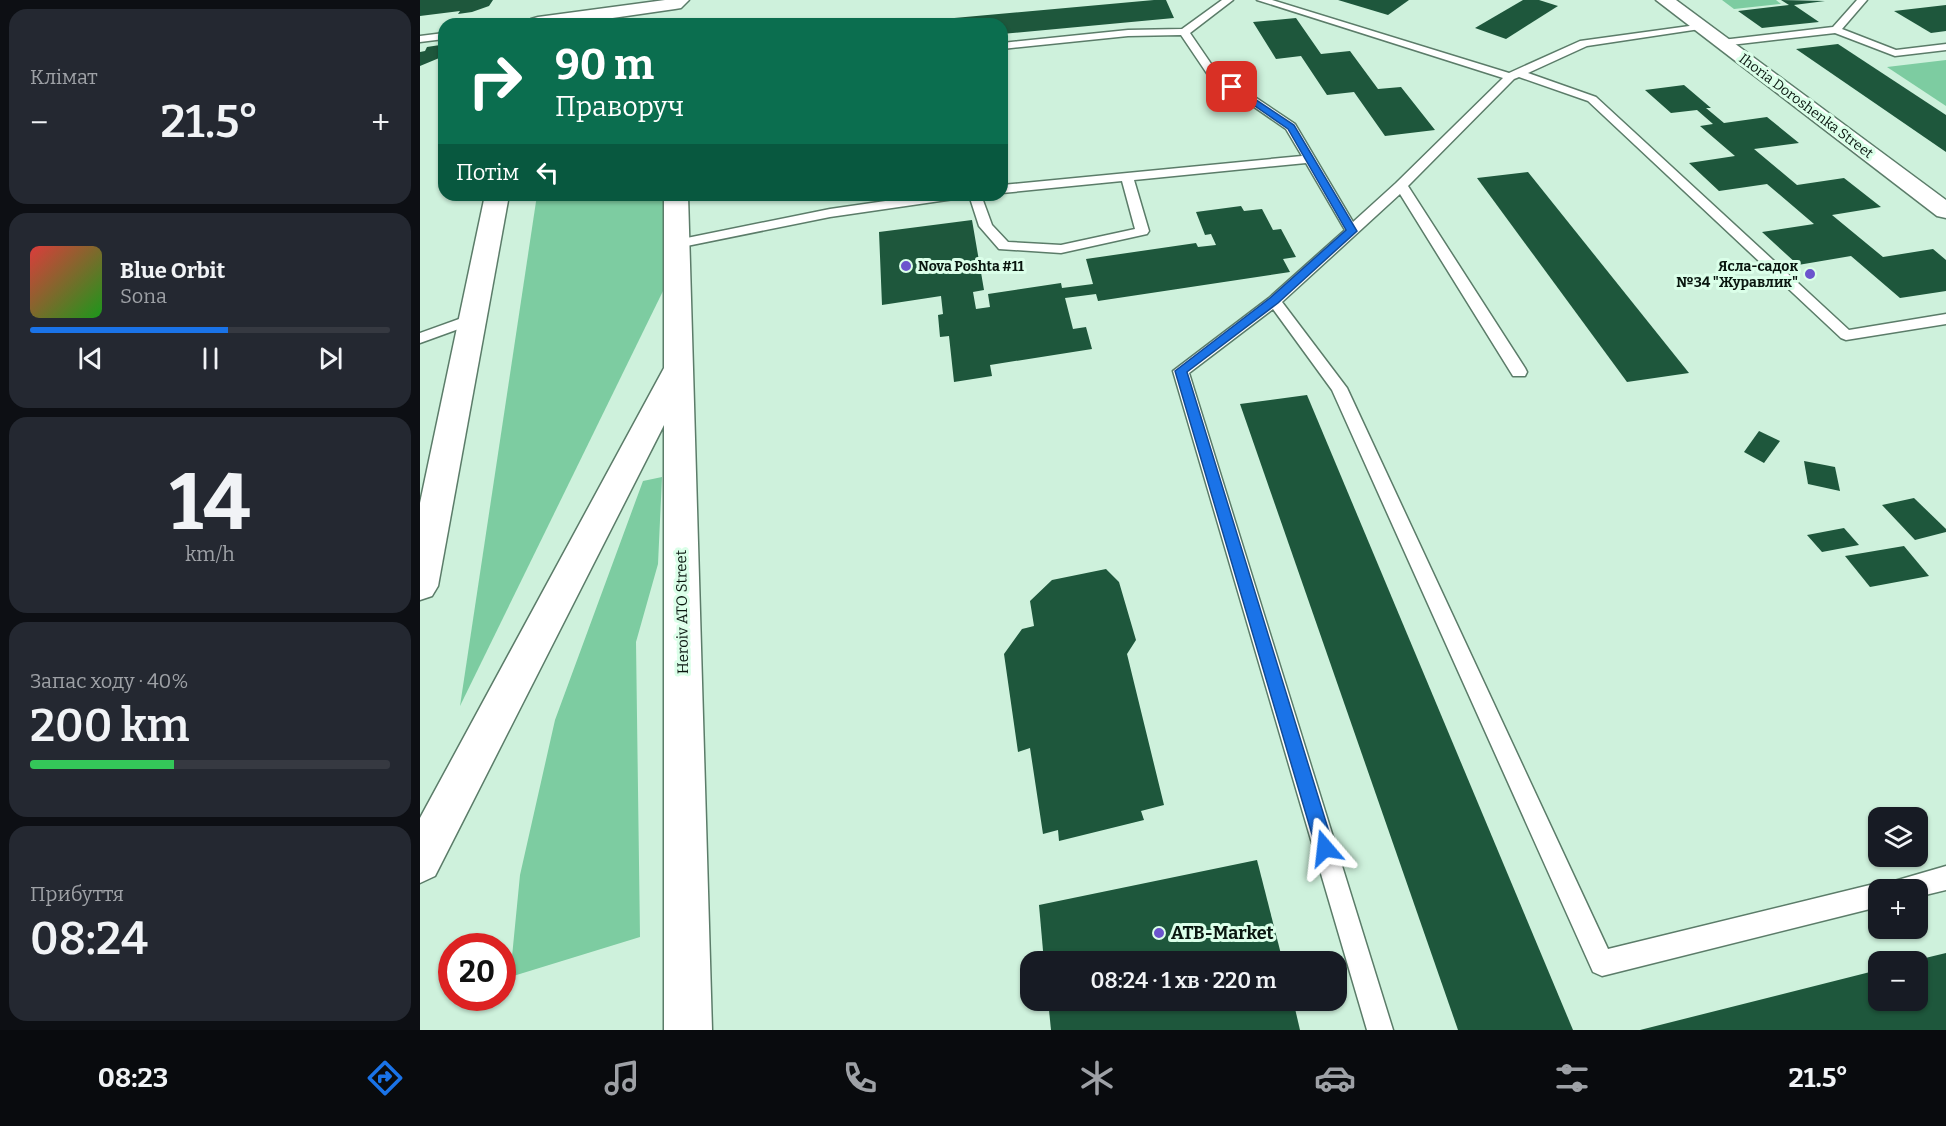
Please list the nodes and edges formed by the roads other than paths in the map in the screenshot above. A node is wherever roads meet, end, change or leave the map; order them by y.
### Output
1 (544, 0) edge
2 (1228, 0) edge
3 (1262, 0) edge
4 (1665, 0) edge
5 (1862, 0) edge
6 (677, 2) edge
7 (538, 18) edge
8 (574, 18) edge
9 (676, 18) edge
10 (1700, 26) junction
11 (1836, 30) junction
12 (1184, 32) junction
13 (438, 37) edge
14 (420, 39) edge
15 (1722, 43) junction
16 (1008, 45) edge
17 (1946, 47) edge
18 (1514, 75) junction
19 (1308, 159) junction
20 (1127, 177) junction
21 (1401, 186) junction
22 (1008, 188) edge
23 (496, 201) edge
24 (676, 201) edge
25 (877, 201) edge
26 (977, 201) edge
27 (1946, 212) edge
28 (1352, 231) junction
29 (677, 244) junction
30 (1274, 301) junction
31 (473, 319) junction
32 (1946, 319) edge
33 (420, 338) edge
34 (679, 367) junction
35 (1519, 372) dead end
36 (420, 586) edge
37 (420, 861) edge
38 (1946, 878) edge
39 (1928, 883) edge
40 (1868, 897) edge
41 (688, 1030) edge
42 (1380, 1030) edge

1 - 7 street
2 - 12 lane
3 - 18 lane
4 - 10 street, Ihoria Doroshenka Street
5 - 11 lane
6 - 8 street
6 - 9 street
10 - 15 street, Ihoria Doroshenka Street
10 - 18 lane
11 - 15 lane
11 - 17 lane
12 - 16 lane
12 - 19 lane
13 - 14 lane
15 - 27 street, Ihoria Doroshenka Street
18 - 21 lane
18 - 32 lane
19 - 20 lane
19 - 28 lane
20 - 22 lane
20 - 26 lane
21 - 28 lane
21 - 35 lane
23 - 31 street
24 - 29 street, Heroiv ATO Street
25 - 29 lane
28 - 30 lane
29 - 34 street, Heroiv ATO Street
30 - 40 lane
30 - 42 lane
31 - 33 lane
31 - 36 street
34 - 37 street
34 - 41 street, Heroiv ATO Street
38 - 39 lane

